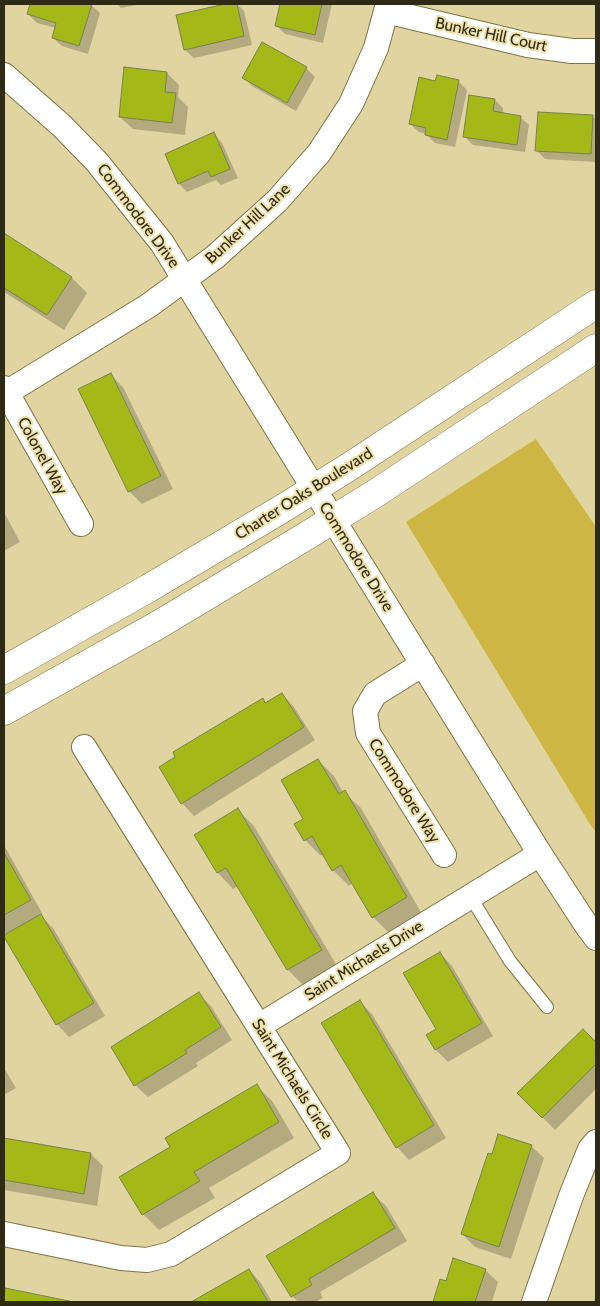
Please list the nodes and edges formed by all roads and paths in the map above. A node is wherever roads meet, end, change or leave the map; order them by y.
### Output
1 (387, 8) edge
2 (596, 51) edge
3 (4, 76) edge
4 (185, 279) junction
5 (596, 304) edge
6 (596, 348) edge
7 (5, 390) edge
8 (314, 488) junction
9 (333, 520) junction
10 (80, 524) dead end
11 (423, 664) junction
12 (4, 670) edge
13 (4, 711) edge
14 (84, 747) dead end
15 (540, 854) junction
16 (444, 855) dead end
17 (470, 896) junction
18 (596, 938) edge
19 (547, 1007) dead end
20 (259, 1026) junction
21 (596, 1142) edge
22 (4, 1234) edge
23 (534, 1302) edge

1 - 2 street, Bunker Hill Court
1 - 4 street, Bunker Hill Lane
3 - 4 street, Commodore Drive
4 - 7 street, Bunker Hill Lane
4 - 8 street, Commodore Drive
5 - 8 street, Charter Oaks Boulevard
6 - 9 street
7 - 10 street, Colonel Way
8 - 9 street, Commodore Drive
8 - 12 street, Charter Oaks Boulevard
9 - 11 street, Commodore Drive
9 - 13 street
11 - 15 street, Commodore Drive
11 - 16 street, Commodore Way
14 - 20 street, Saint Michaels Circle
15 - 17 street, Saint Michaels Drive
15 - 18 street, Commodore Drive
17 - 19 lane
17 - 20 street, Saint Michaels Drive
20 - 22 street, Saint Michaels Circle
21 - 23 street

